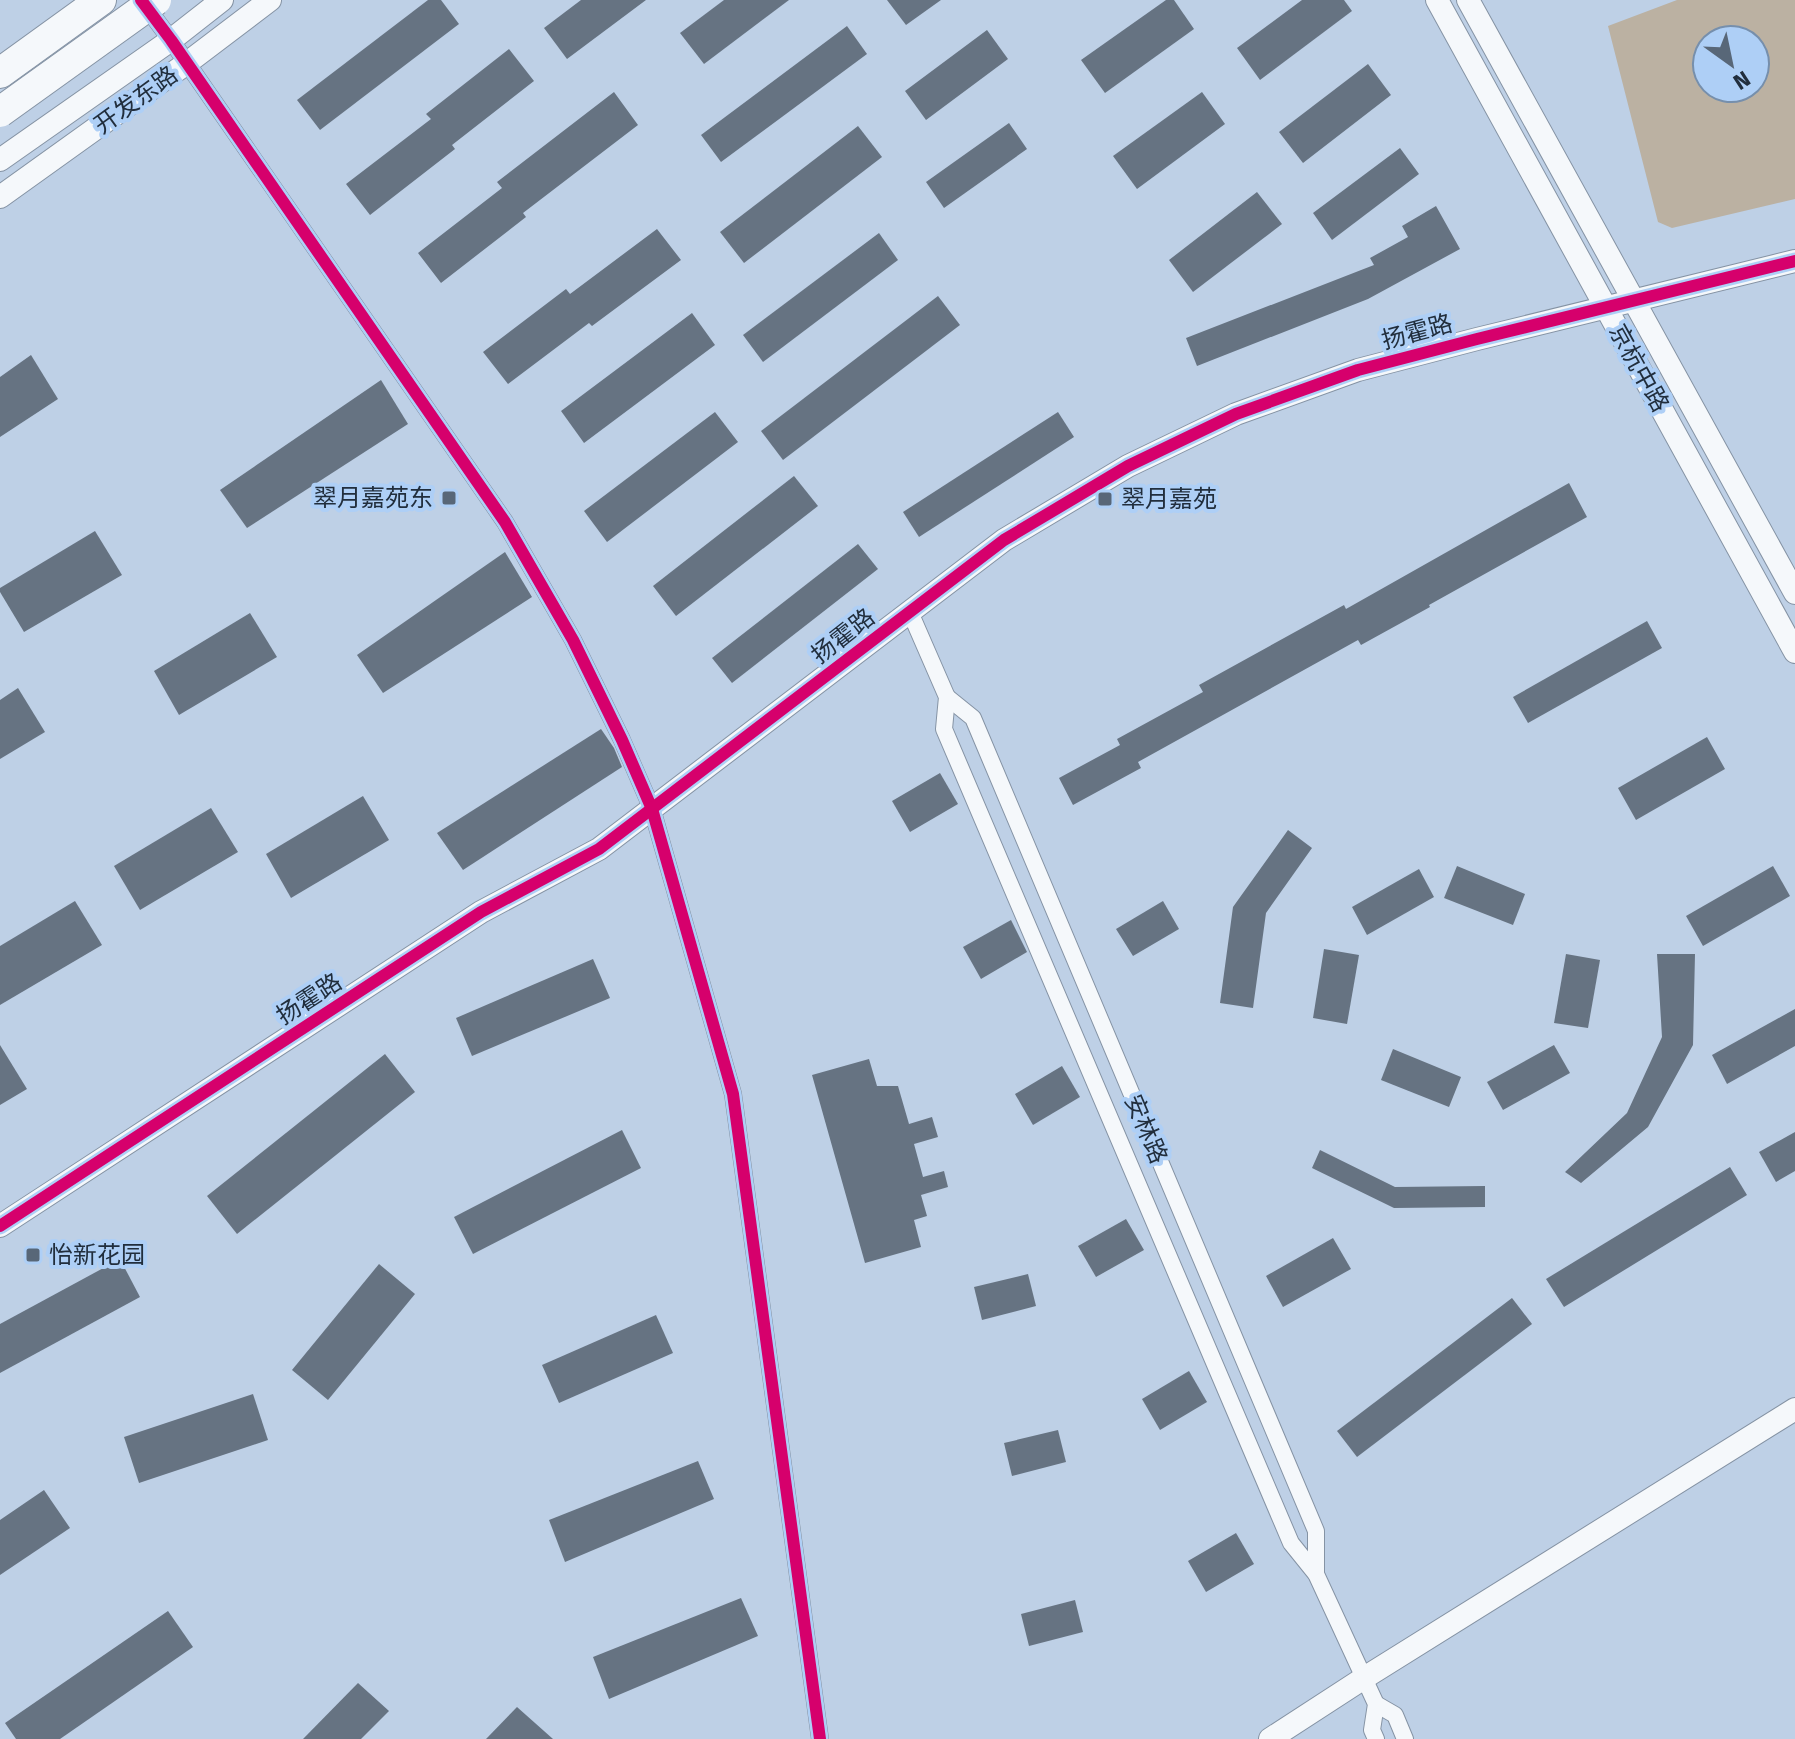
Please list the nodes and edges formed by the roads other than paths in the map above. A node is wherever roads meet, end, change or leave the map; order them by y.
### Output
1 (101, 0) edge
2 (141, 0) edge
3 (156, 0) edge
4 (222, 0) edge
5 (270, 0) edge
6 (1437, 0) edge
7 (1468, 0) edge
8 (171, 40) junction
9 (187, 63) junction
10 (0, 73) edge
11 (0, 112) edge
12 (0, 160) edge
13 (0, 197) edge
14 (1795, 261) edge
15 (1635, 300) junction
16 (1606, 307) junction
17 (1795, 593) edge
18 (910, 612) junction
19 (1795, 652) edge
20 (947, 697) junction
21 (652, 809) junction
22 (1160, 1162) junction
23 (1135, 1177) junction
24 (0, 1226) edge
25 (1795, 1409) edge
26 (1316, 1574) junction
27 (1364, 1678) junction
28 (1376, 1704) junction
29 (820, 1739) edge
30 (1270, 1739) edge
31 (1376, 1739) edge
32 (1405, 1739) edge

1 - 10 highway
2 - 8 street
3 - 11 highway, bridge
4 - 8 street, 开发东路
5 - 9 street, 开发东路
6 - 16 street, 京杭中路
7 - 15 street, 京杭中路
8 - 9 street
8 - 12 street, 开发东路
9 - 13 street, 开发东路
9 - 21 street
14 - 15 street, 扬霍路
15 - 16 street, 扬霍路
15 - 17 street, 京杭中路
16 - 18 street, 扬霍路
16 - 19 street, 京杭中路
18 - 20 street, 安林路
18 - 21 street, 扬霍路
20 - 22 street, 安林路
20 - 23 street, 安林路
21 - 24 street, 扬霍路
21 - 29 street
22 - 23 street
22 - 26 street, 安林路
23 - 26 street, 安林路
25 - 27 street
26 - 27 street, 安林路
27 - 28 street, 安林路
27 - 30 street
28 - 31 street, 安林路
28 - 32 street, 安林路

